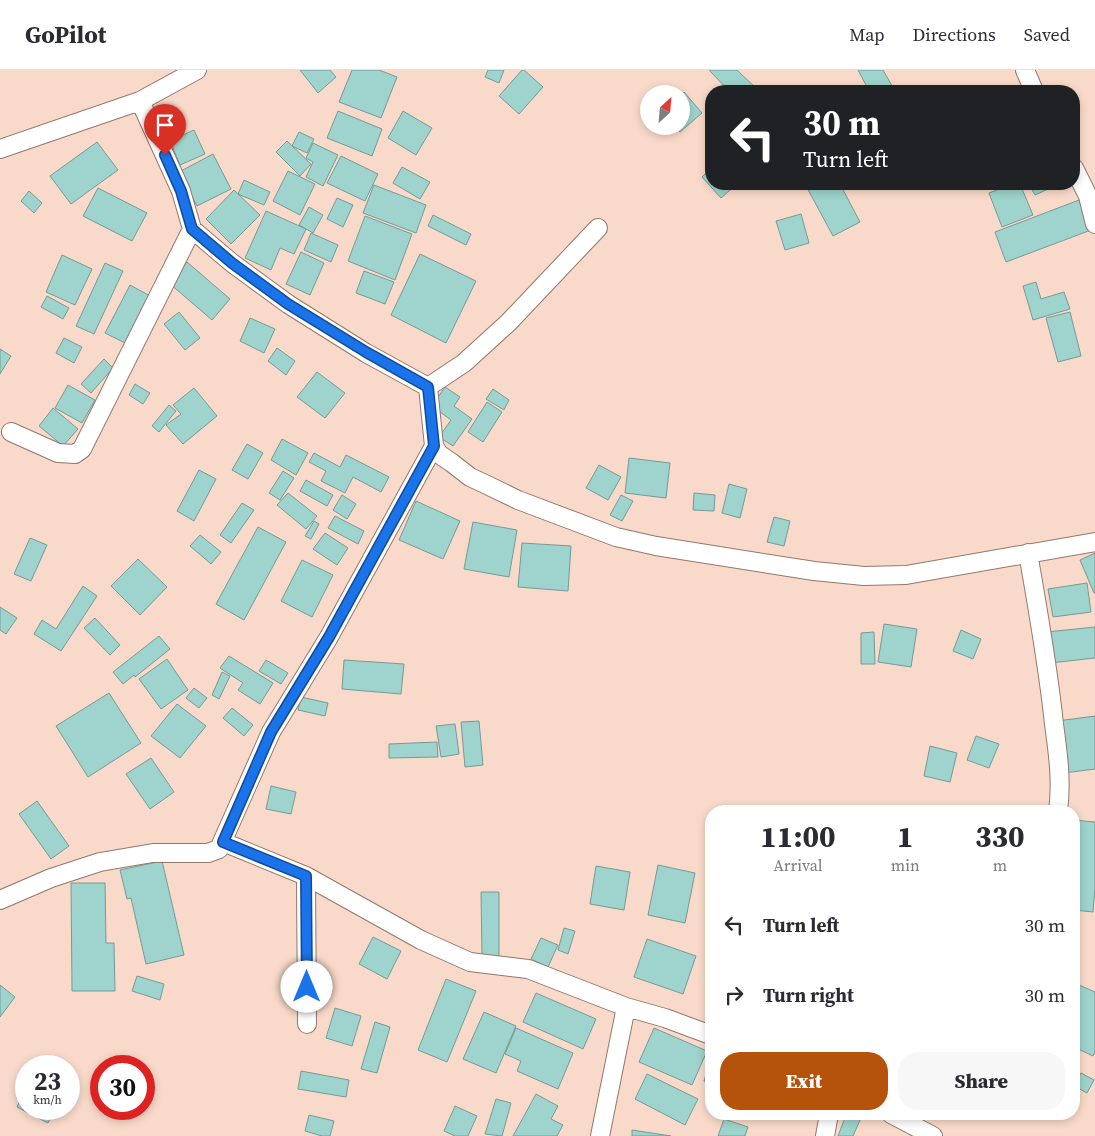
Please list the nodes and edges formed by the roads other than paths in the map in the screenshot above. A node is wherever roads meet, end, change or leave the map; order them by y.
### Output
1 (197, 70) edge
2 (1025, 70) edge
3 (1031, 85) edge
4 (140, 101) junction
5 (0, 149) edge
6 (1080, 180) edge
7 (1095, 224) edge
8 (598, 228) dead end
9 (192, 229) junction
10 (428, 387) junction
11 (11, 432) dead end
12 (434, 446) junction
13 (1095, 542) edge
14 (1028, 553) junction
15 (1059, 805) edge
16 (223, 842) junction
17 (306, 876) junction
18 (0, 900) edge
19 (626, 1007) junction
20 (307, 1024) dead end
21 (705, 1032) edge
22 (828, 1120) edge
23 (903, 1120) edge
24 (600, 1136) edge
25 (825, 1136) edge
26 (933, 1136) edge

1 - 4 street
2 - 3 street
4 - 5 street
4 - 9 street
6 - 7 street
8 - 10 street
9 - 10 street
9 - 11 street
10 - 12 street
12 - 14 street
12 - 16 street
13 - 14 street
14 - 15 street
16 - 17 street
16 - 18 street
17 - 19 street
17 - 20 street
19 - 21 street
19 - 24 street
22 - 25 street
23 - 26 street

